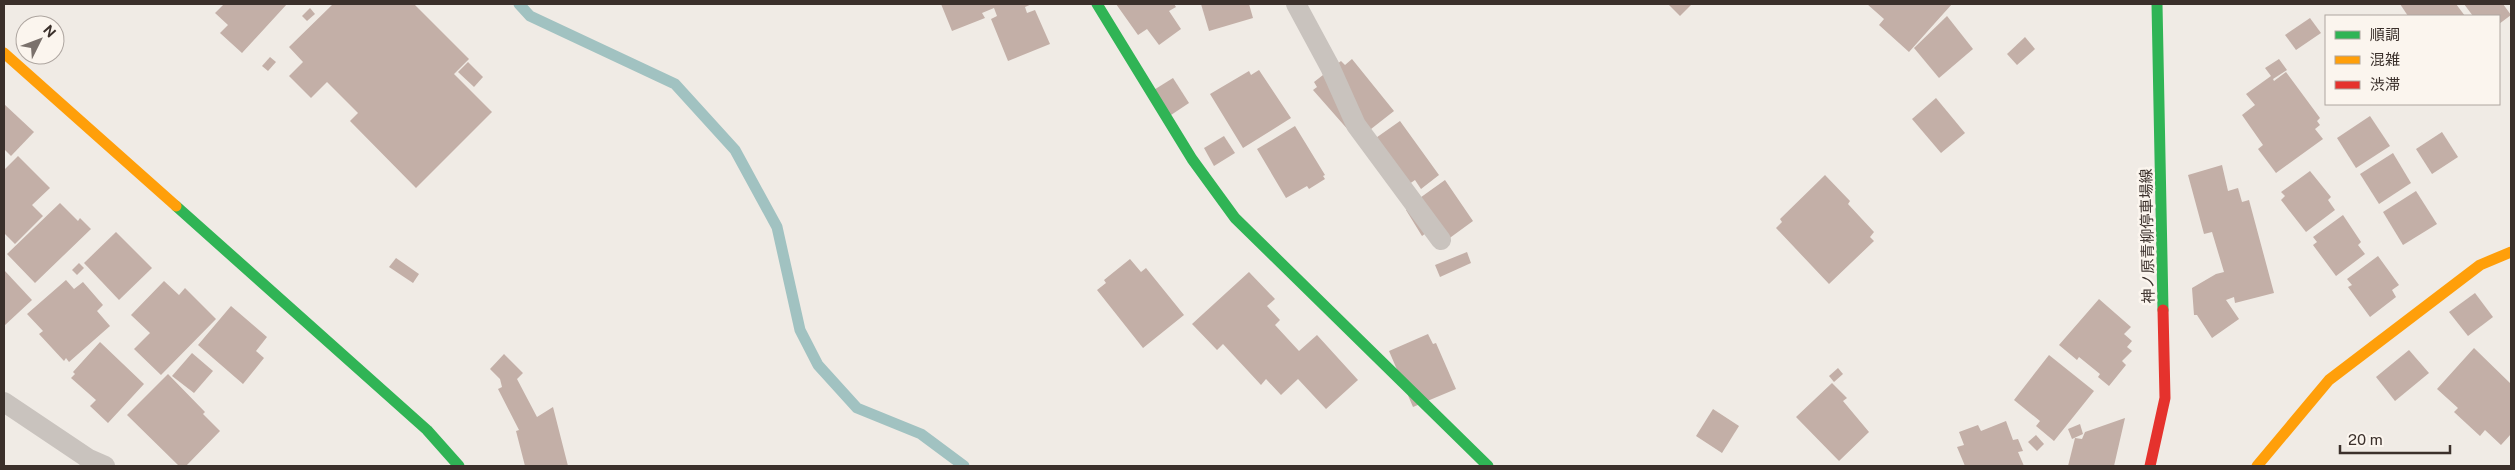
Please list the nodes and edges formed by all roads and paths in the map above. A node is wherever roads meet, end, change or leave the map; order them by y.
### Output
1 (1097, 4) edge
2 (1296, 4) edge
3 (2157, 4) edge
4 (4, 53) edge
5 (1441, 240) dead end
6 (2511, 252) edge
7 (4, 402) edge
8 (106, 466) edge
9 (459, 466) edge
10 (1488, 466) edge
11 (2150, 466) edge
12 (2257, 466) edge

1 - 10 street
2 - 5 lane
3 - 11 street, 神ノ原青柳停車場線
4 - 9 street
6 - 12 street
7 - 8 lane

